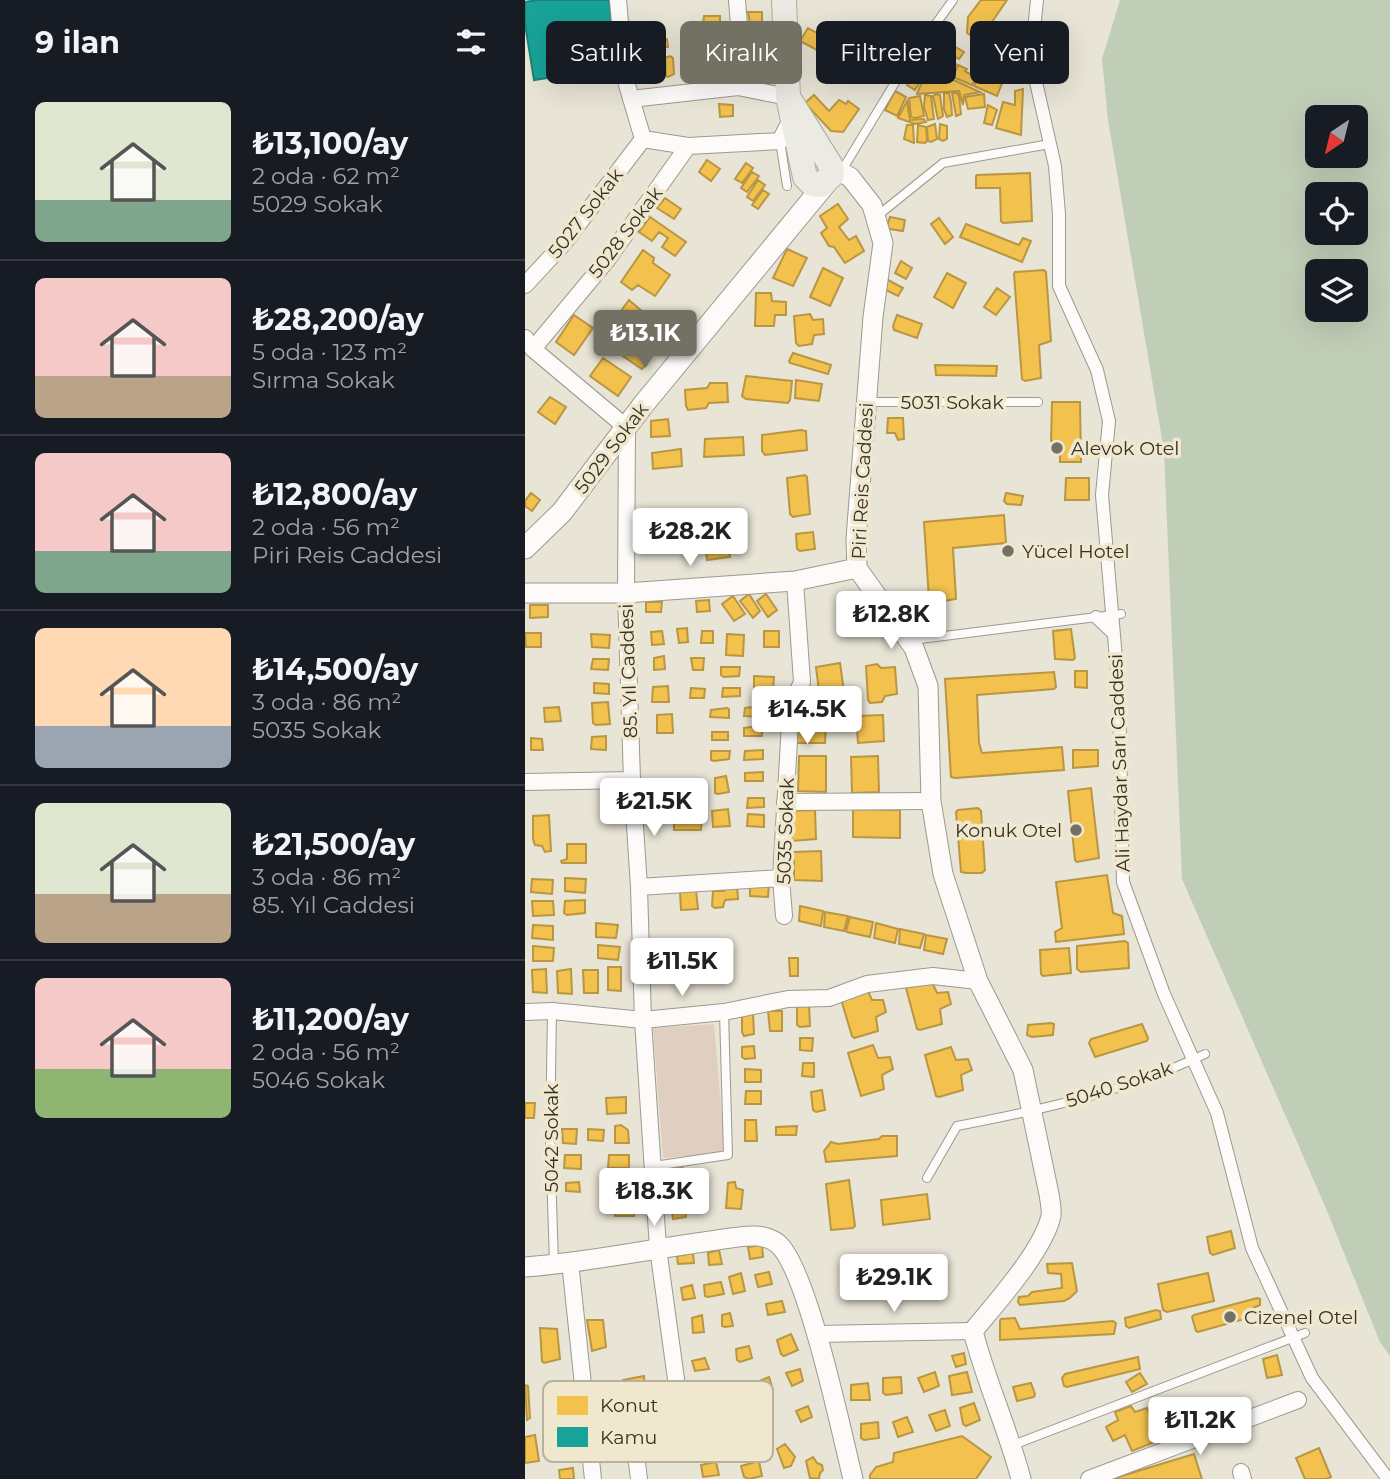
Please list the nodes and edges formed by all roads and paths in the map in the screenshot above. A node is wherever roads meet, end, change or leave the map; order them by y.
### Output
1 (618, 0) edge
2 (737, 0) edge
3 (784, 0) edge
4 (953, 0) edge
5 (1037, 0) edge
6 (744, 88) junction
7 (631, 99) junction
8 (790, 108) junction
9 (643, 139) junction
10 (780, 141) junction
11 (1050, 144) junction
12 (688, 146) junction
13 (822, 175) junction
14 (876, 217) junction
15 (525, 285) edge
16 (529, 343) edge
17 (866, 402) junction
18 (1038, 402) dead end
19 (627, 428) junction
20 (525, 548) edge
21 (857, 568) junction
22 (795, 581) junction
23 (525, 593) edge
24 (626, 593) junction
25 (1117, 614) junction
26 (1096, 617) junction
27 (1114, 634) junction
28 (909, 640) junction
29 (632, 780) junction
30 (525, 782) edge
31 (931, 801) junction
32 (785, 802) junction
33 (782, 878) junction
34 (639, 887) junction
35 (784, 916) dead end
36 (978, 981) junction
37 (552, 1011) junction
38 (525, 1012) edge
39 (725, 1013) junction
40 (643, 1020) junction
41 (1199, 1056) junction
42 (1032, 1112) junction
43 (654, 1166) junction
44 (927, 1178) dead end
45 (658, 1248) junction
46 (562, 1264) junction
47 (525, 1267) edge
48 (973, 1331) junction
49 (817, 1334) junction
50 (1300, 1335) junction
51 (579, 1381) edge
52 (676, 1381) edge
53 (1298, 1400) dead end
54 (1013, 1445) junction
55 (853, 1479) edge
56 (1021, 1479) edge
57 (1089, 1479) edge
58 (1388, 1479) edge

1 - 7 street
2 - 6 street
3 - 8 main road
4 - 13 lane
5 - 11 street, Ali Haydar Sarı Caddesi
6 - 7 street
6 - 8 street
7 - 9 street
8 - 10 street
8 - 13 main road
9 - 12 street
9 - 15 street, 5027 Sokak
10 - 12 street
10 - 13 lane
11 - 14 lane
11 - 25 street, Ali Haydar Sarı Caddesi
12 - 16 street, 5028 Sokak
13 - 14 street, Piri Reis Caddesi
13 - 19 main road, 5029 Sokak
14 - 17 street, Piri Reis Caddesi
16 - 19 street
17 - 18 lane, 5031 Sokak
17 - 21 street, Piri Reis Caddesi
19 - 20 main road, 5029 Sokak
19 - 24 street, 85. Yıl Caddesi
21 - 22 street
21 - 28 street, Piri Reis Caddesi
22 - 24 street
22 - 32 street, 5035 Sokak
23 - 24 street
24 - 29 street, 85. Yıl Caddesi
25 - 26 lane
25 - 27 street, Ali Haydar Sarı Caddesi
26 - 27 street
26 - 28 lane
27 - 41 street, Ali Haydar Sarı Caddesi
28 - 31 street, Piri Reis Caddesi
29 - 30 street
29 - 34 street, 85. Yıl Caddesi
31 - 32 street
31 - 36 street, Piri Reis Caddesi
32 - 33 street, 5035 Sokak
33 - 34 street
33 - 35 street, 5035 Sokak
34 - 40 street, 85. Yıl Caddesi
36 - 39 street
36 - 42 street, Piri Reis Caddesi
37 - 38 street
37 - 40 street
37 - 46 lane, 5042 Sokak
39 - 40 street
39 - 43 lane
40 - 43 street, 85. Yıl Caddesi
41 - 42 lane, 5040 Sokak
41 - 50 street, Ali Haydar Sarı Caddesi
42 - 44 lane, 5040 Sokak
42 - 48 street, Piri Reis Caddesi
43 - 45 street, 85. Yıl Caddesi
45 - 46 street
45 - 49 street
45 - 52 street, 85. Yıl Caddesi
46 - 47 street
46 - 51 street
48 - 49 street
48 - 54 street
49 - 55 street
50 - 54 lane
50 - 58 street, Ali Haydar Sarı Caddesi
53 - 57 street
54 - 56 street

